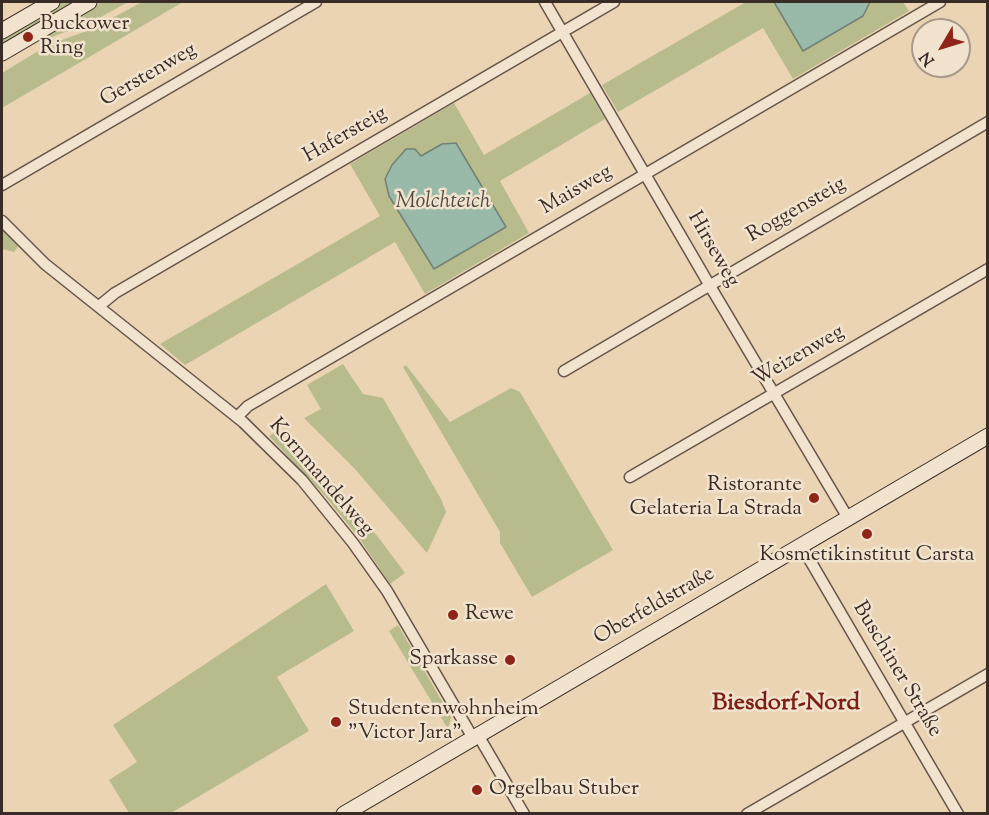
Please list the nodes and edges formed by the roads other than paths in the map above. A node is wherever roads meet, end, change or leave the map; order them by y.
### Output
1 (52, 2) edge
2 (89, 2) edge
3 (316, 2) edge
4 (545, 2) edge
5 (614, 2) edge
6 (940, 2) edge
7 (2, 31) edge
8 (562, 32) junction
9 (2, 53) edge
10 (987, 122) edge
11 (645, 174) junction
12 (2, 185) edge
13 (2, 221) edge
14 (987, 269) edge
15 (710, 285) junction
16 (99, 306) junction
17 (564, 371) dead end
18 (775, 394) junction
19 (237, 417) junction
20 (987, 436) edge
21 (630, 477) dead end
22 (848, 518) junction
23 (801, 545) junction
24 (987, 674) edge
25 (904, 722) junction
26 (476, 736) junction
27 (344, 813) edge
28 (524, 813) edge
29 (747, 813) edge
30 (958, 813) edge

1 - 7 street
2 - 9 street
3 - 12 street, Gerstenweg
4 - 8 street, Hirseweg
5 - 8 street, Hafersteig
6 - 11 street, Maisweg
8 - 11 street, Hirseweg
8 - 16 street, Hafersteig
10 - 15 street, Roggensteig
11 - 15 street, Hirseweg
11 - 19 street, Maisweg
13 - 16 street, Kornmandelweg
14 - 18 street, Weizenweg
15 - 17 street, Roggensteig
15 - 18 street, Hirseweg
16 - 19 street, Kornmandelweg
18 - 21 street, Weizenweg
18 - 22 street, Hirseweg
19 - 26 street, Kornmandelweg
20 - 22 street, Oberfeldstraße
22 - 23 street, Oberfeldstraße
23 - 25 street, Buschiner Straße
23 - 26 street, Oberfeldstraße
24 - 25 street
25 - 29 street
25 - 30 street, Buschiner Straße
26 - 27 street, Oberfeldstraße
26 - 28 street, Kornmandelweg

